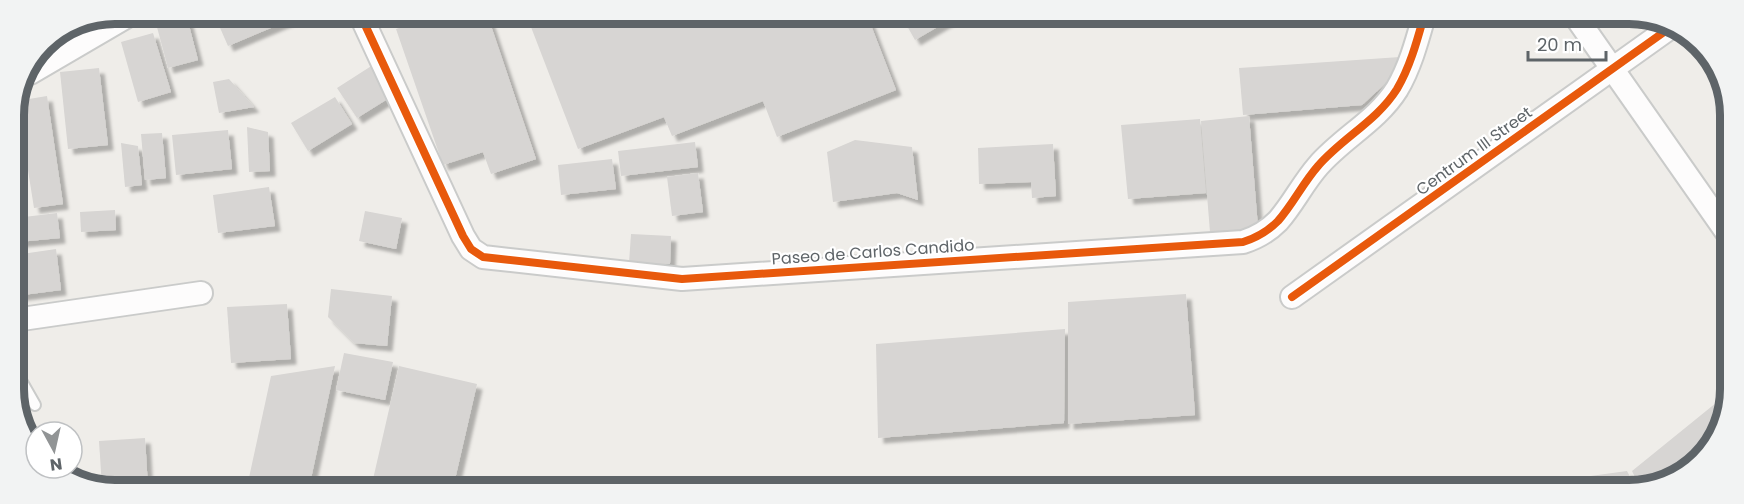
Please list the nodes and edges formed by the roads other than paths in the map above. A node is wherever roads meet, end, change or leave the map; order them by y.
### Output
1 (365, 24) edge
2 (1422, 24) edge
3 (1581, 24) edge
4 (104, 25) edge
5 (1665, 31) edge
6 (61, 43) edge
7 (43, 61) edge
8 (1613, 68) junction
9 (1720, 222) edge
10 (201, 293) dead end
11 (1292, 297) dead end
12 (24, 319) edge
13 (24, 386) edge
14 (35, 405) dead end

1 - 2 street, Paseo de Carlos Candido
3 - 8 street
4 - 6 street
5 - 8 street, Centrum III Street
6 - 7 street
8 - 9 street
8 - 11 street, Centrum III Street
10 - 12 street
13 - 14 lane

